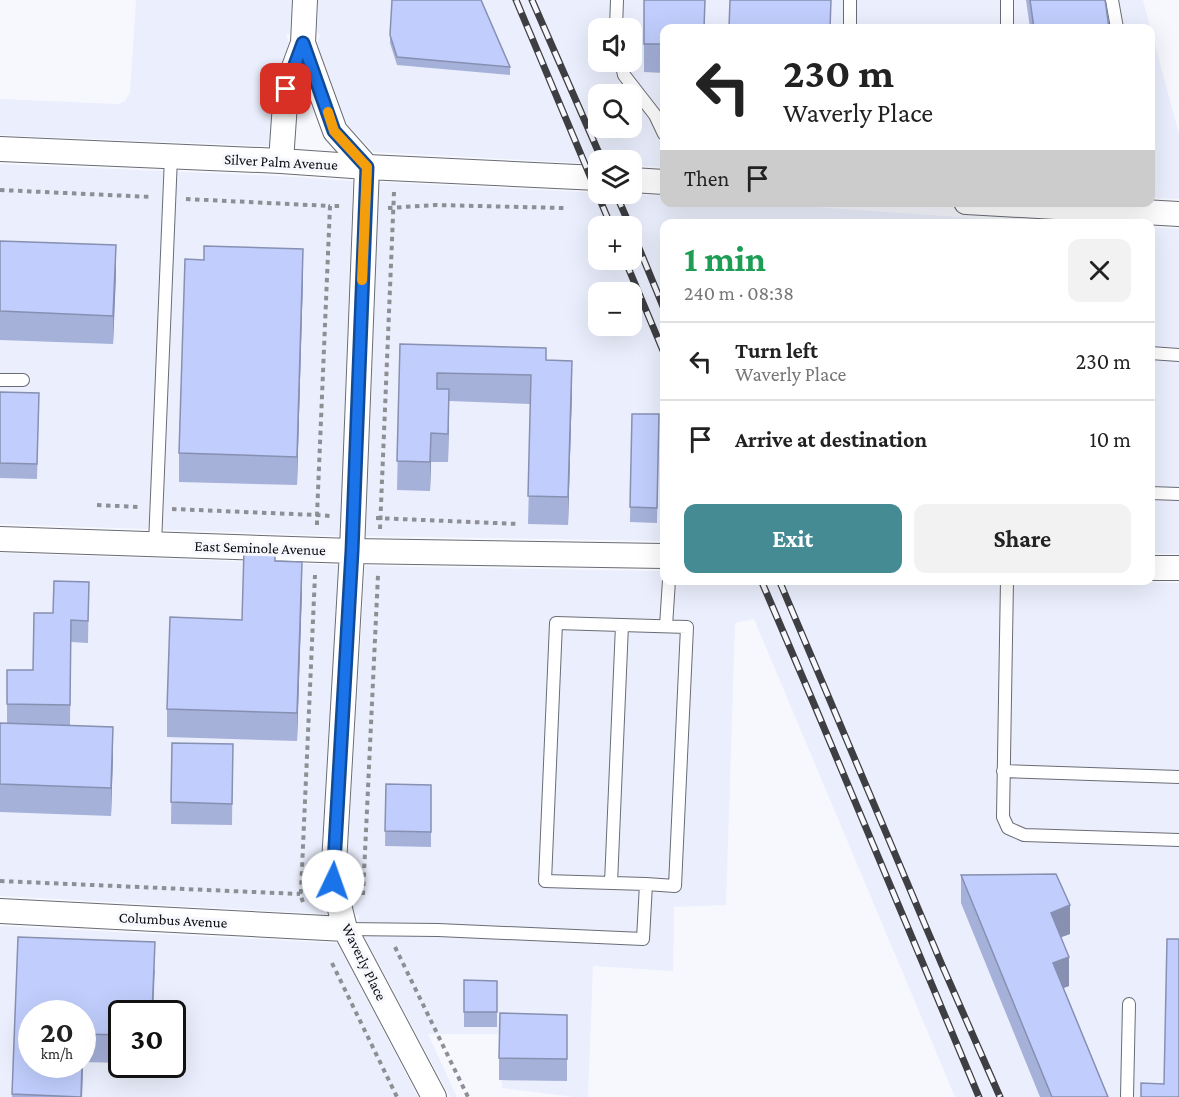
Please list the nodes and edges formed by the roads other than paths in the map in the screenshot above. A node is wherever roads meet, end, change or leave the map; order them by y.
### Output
1 (304, 0) edge
2 (617, 0) edge
3 (850, 0) edge
4 (1007, 0) edge
5 (1112, 0) edge
6 (616, 18) edge
7 (850, 24) edge
8 (1006, 24) edge
9 (1116, 24) edge
10 (303, 43) junction
11 (623, 72) edge
12 (660, 126) edge
13 (0, 149) edge
14 (171, 157) junction
15 (281, 161) junction
16 (367, 167) junction
17 (588, 178) edge
18 (642, 181) edge
19 (660, 182) edge
20 (1019, 207) edge
21 (1141, 207) edge
22 (1179, 214) edge
23 (1074, 216) edge
24 (1155, 353) edge
25 (1179, 355) edge
26 (0, 380) edge
27 (23, 380) dead end
28 (1155, 493) edge
29 (1179, 494) edge
30 (0, 539) edge
31 (155, 544) junction
32 (352, 551) junction
33 (660, 556) edge
34 (1155, 568) edge
35 (1179, 568) edge
36 (669, 585) edge
37 (1007, 585) edge
38 (622, 625) junction
39 (666, 626) junction
40 (1003, 771) junction
41 (1179, 777) edge
42 (1179, 840) edge
43 (611, 883) junction
44 (646, 884) junction
45 (0, 911) edge
46 (345, 929) junction
47 (1129, 1004) dead end
48 (434, 1097) edge
49 (1126, 1097) edge

1 - 10 street
2 - 6 lane
3 - 7 lane
4 - 8 lane
5 - 9 lane
10 - 15 street
10 - 16 street
11 - 12 lane
13 - 14 street, Silver Palm Avenue
14 - 15 street, Silver Palm Avenue
14 - 31 lane
15 - 16 street, Silver Palm Avenue
16 - 17 street, Silver Palm Avenue
16 - 32 street, Waverly Place
18 - 19 street
20 - 23 street
21 - 22 street
21 - 23 street
24 - 25 lane
26 - 27 lane
28 - 29 lane
30 - 31 street, East Seminole Avenue
31 - 32 street, East Seminole Avenue
32 - 33 street, East Seminole Avenue
32 - 46 street, Waverly Place
34 - 35 street
36 - 39 lane
37 - 40 lane
38 - 39 lane
38 - 43 lane
38 - 43 lane
39 - 44 lane
40 - 41 lane
40 - 42 lane
43 - 44 lane
44 - 46 lane
45 - 46 street, Columbus Avenue
46 - 48 street, Waverly Place
47 - 49 lane

